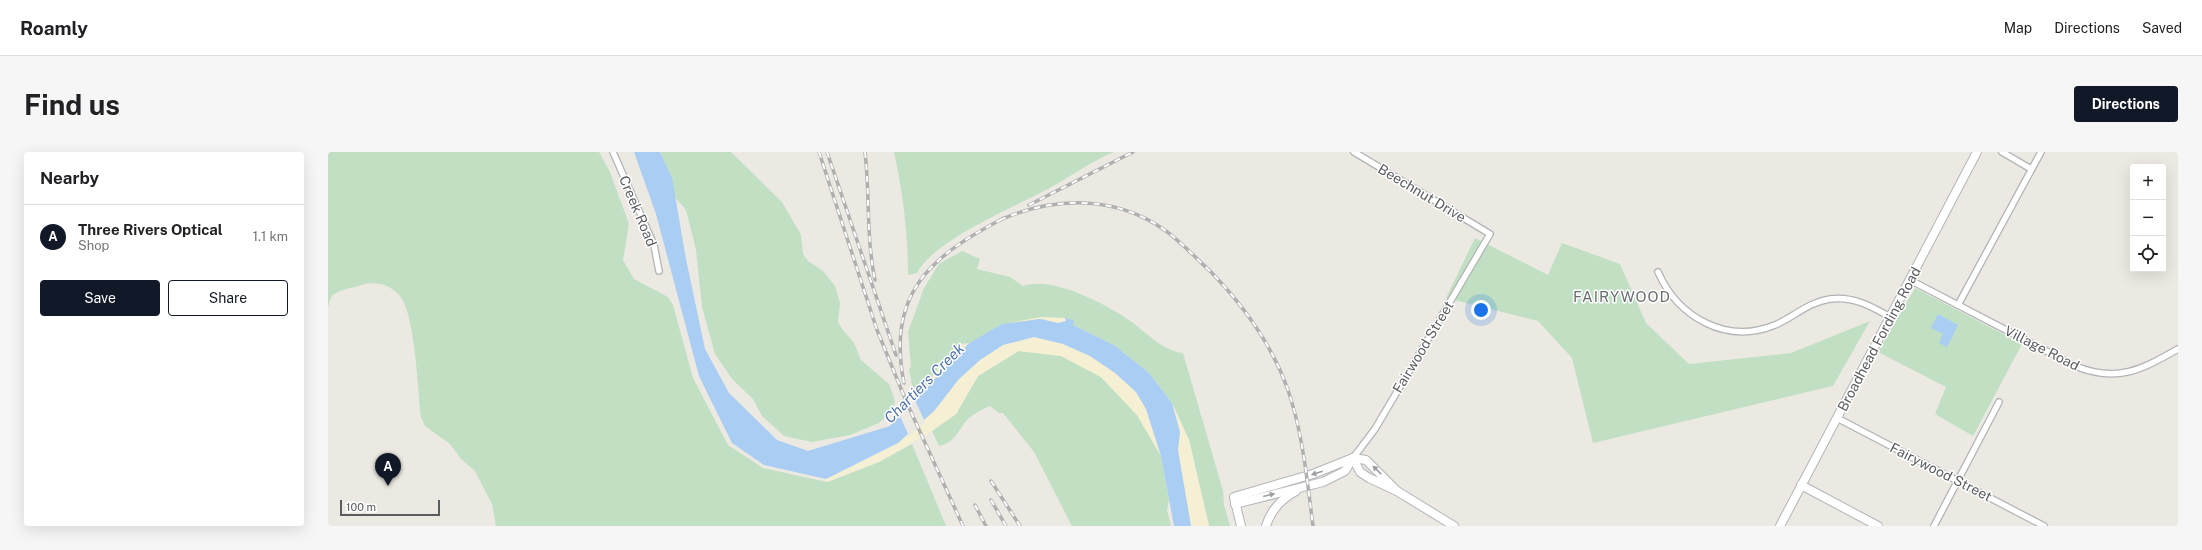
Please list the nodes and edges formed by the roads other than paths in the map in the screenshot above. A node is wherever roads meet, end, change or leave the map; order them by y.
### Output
1 (613, 152) edge
2 (1354, 152) edge
3 (1977, 152) edge
4 (2002, 152) edge
5 (2041, 152) edge
6 (2031, 169) junction
7 (1490, 234) joint
8 (659, 271) dead end
9 (1658, 272) dead end
10 (1910, 280) junction
11 (1958, 304) junction
12 (1890, 317) junction
13 (2178, 349) edge
14 (1999, 402) dead end
15 (1837, 418) junction
16 (1353, 458) junction
17 (1958, 480) junction
18 (1801, 485) junction
19 (1303, 487) junction
20 (1397, 491) junction
21 (1235, 500) junction
22 (1241, 526) edge
23 (1266, 526) edge
24 (1454, 526) edge
25 (1780, 526) edge
26 (1878, 526) edge
27 (1934, 526) edge
28 (2044, 526) edge

1 - 8 street, Creek Road
2 - 7 street, Beechnut Drive
3 - 10 street, Broadhead Fording Road
4 - 6 street
5 - 6 street
6 - 11 street
7 - 16 street, Fairwood Street
9 - 12 street
10 - 11 street, Village Road
10 - 12 street, Broadhead Fording Road
11 - 13 street, Village Road
12 - 15 street, Broadhead Fording Road
14 - 17 street
15 - 17 street, Fairywood Street
15 - 18 street, Broadhead Fording Road
16 - 19 street, Fairwood Street
20 -> 16 street
16 - 20 street
16 -> 21 street
17 - 27 street
17 - 28 street, Fairywood Street
18 - 25 street, Broadhead Fording Road
18 - 26 street
21 -> 19 street, Fairwood Street
19 - 23 street
20 - 24 street
21 - 22 street

